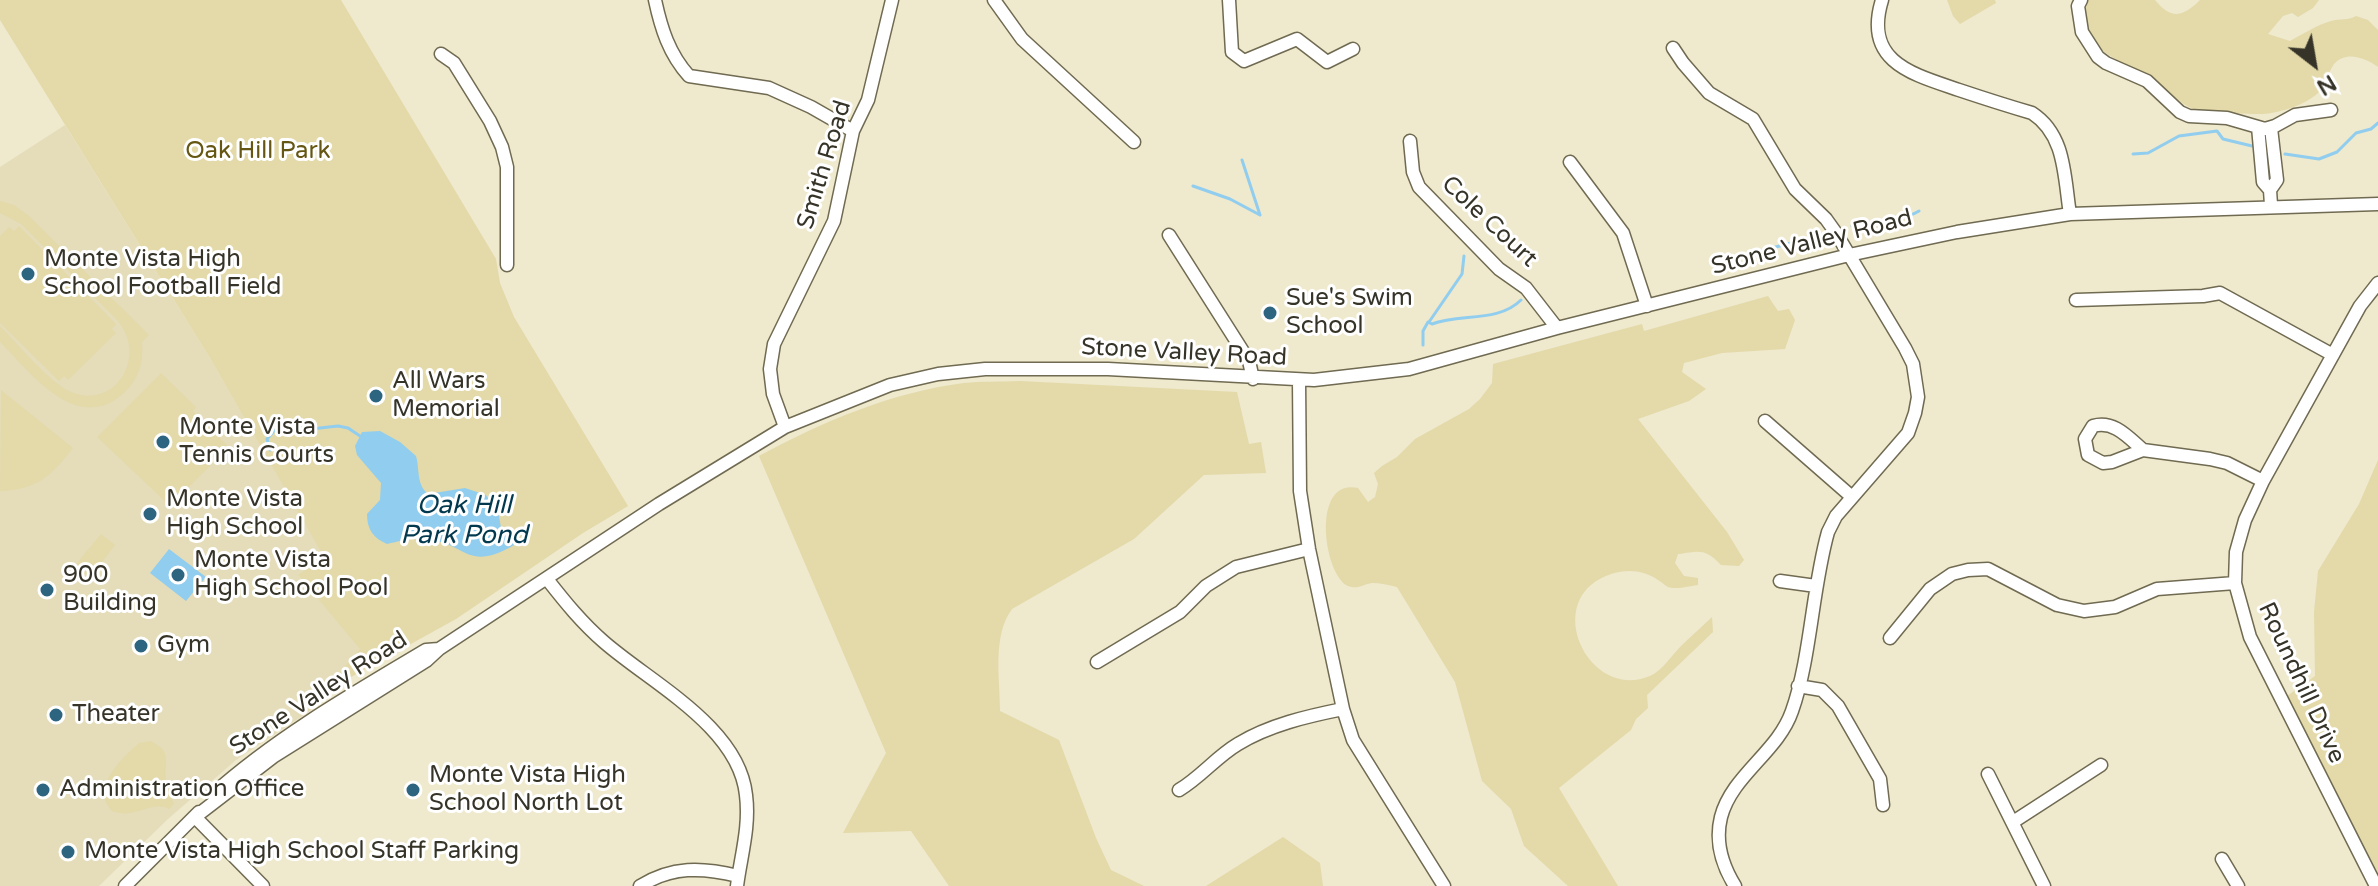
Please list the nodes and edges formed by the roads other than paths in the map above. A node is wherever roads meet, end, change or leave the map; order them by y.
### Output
1 (655, 0) edge
2 (892, 0) edge
3 (994, 0) edge
4 (1229, 0) edge
5 (1882, 0) edge
6 (2081, 0) edge
7 (1673, 48) dead end
8 (1353, 49) dead end
9 (441, 54) dead end
10 (2331, 110) dead end
11 (2265, 128) junction
12 (853, 131) junction
13 (1410, 141) dead end
14 (1134, 142) dead end
15 (1570, 162) dead end
16 (2378, 196) edge
17 (2378, 204) edge
18 (2271, 205) junction
19 (2070, 214) junction
20 (1169, 235) dead end
21 (1849, 255) junction
22 (507, 265) dead end
23 (2378, 283) edge
24 (2076, 300) dead end
25 (1647, 306) junction
26 (1557, 328) junction
27 (2333, 355) junction
28 (1253, 379) junction
29 (1299, 380) junction
30 (1765, 421) dead end
31 (785, 427) junction
32 (2143, 450) dead end
33 (2263, 481) junction
34 (1852, 497) junction
35 (1309, 549) junction
36 (547, 579) junction
37 (1780, 581) dead end
38 (2235, 583) junction
39 (1816, 586) junction
40 (1890, 638) dead end
41 (1097, 662) dead end
42 (1798, 686) junction
43 (1343, 709) junction
44 (2101, 765) dead end
45 (1988, 774) dead end
46 (1179, 790) dead end
47 (1883, 805) dead end
48 (195, 817) junction
49 (2013, 822) junction
50 (2222, 859) dead end
51 (737, 881) edge
52 (125, 886) edge
53 (263, 886) edge
54 (640, 886) edge
55 (1444, 886) edge
56 (1735, 886) edge
57 (2044, 886) edge
58 (2238, 886) edge
59 (2376, 886) edge

1 - 12 street
2 - 12 street, Smith Road
3 - 14 street
4 - 8 street
5 - 19 street
6 - 11 street
7 - 21 street
9 - 22 street
10 - 11 street
11 - 18 street
12 - 31 street, Smith Road
13 - 26 street, Cole Court
15 - 25 street
16 - 18 street, Stone Valley Road
17 - 18 street, Stone Valley Road
18 - 19 street, Stone Valley Road
19 - 21 street, Stone Valley Road
20 - 28 street
21 - 25 street, Stone Valley Road
21 - 34 street
23 - 27 street, Roundhill Drive
24 - 27 street
25 - 26 street, Stone Valley Road
26 - 29 street, Stone Valley Road
27 - 33 street, Roundhill Drive
28 - 29 street, Stone Valley Road
28 - 31 street, Stone Valley Road
29 - 35 street
30 - 34 street
31 - 36 street, Stone Valley Road
32 - 33 street
33 - 38 street, Roundhill Drive
34 - 39 street
35 - 41 street
35 - 43 street
36 - 48 street, Stone Valley Road
36 - 51 street
37 - 39 street
38 - 40 street
38 - 59 street, Roundhill Drive
39 - 42 street
42 - 47 street
42 - 56 street
43 - 46 street
43 - 55 street
44 - 49 street
45 - 49 street
48 - 52 street, Stone Valley Road
48 - 53 street
49 - 57 street
50 - 58 street
51 - 54 street

